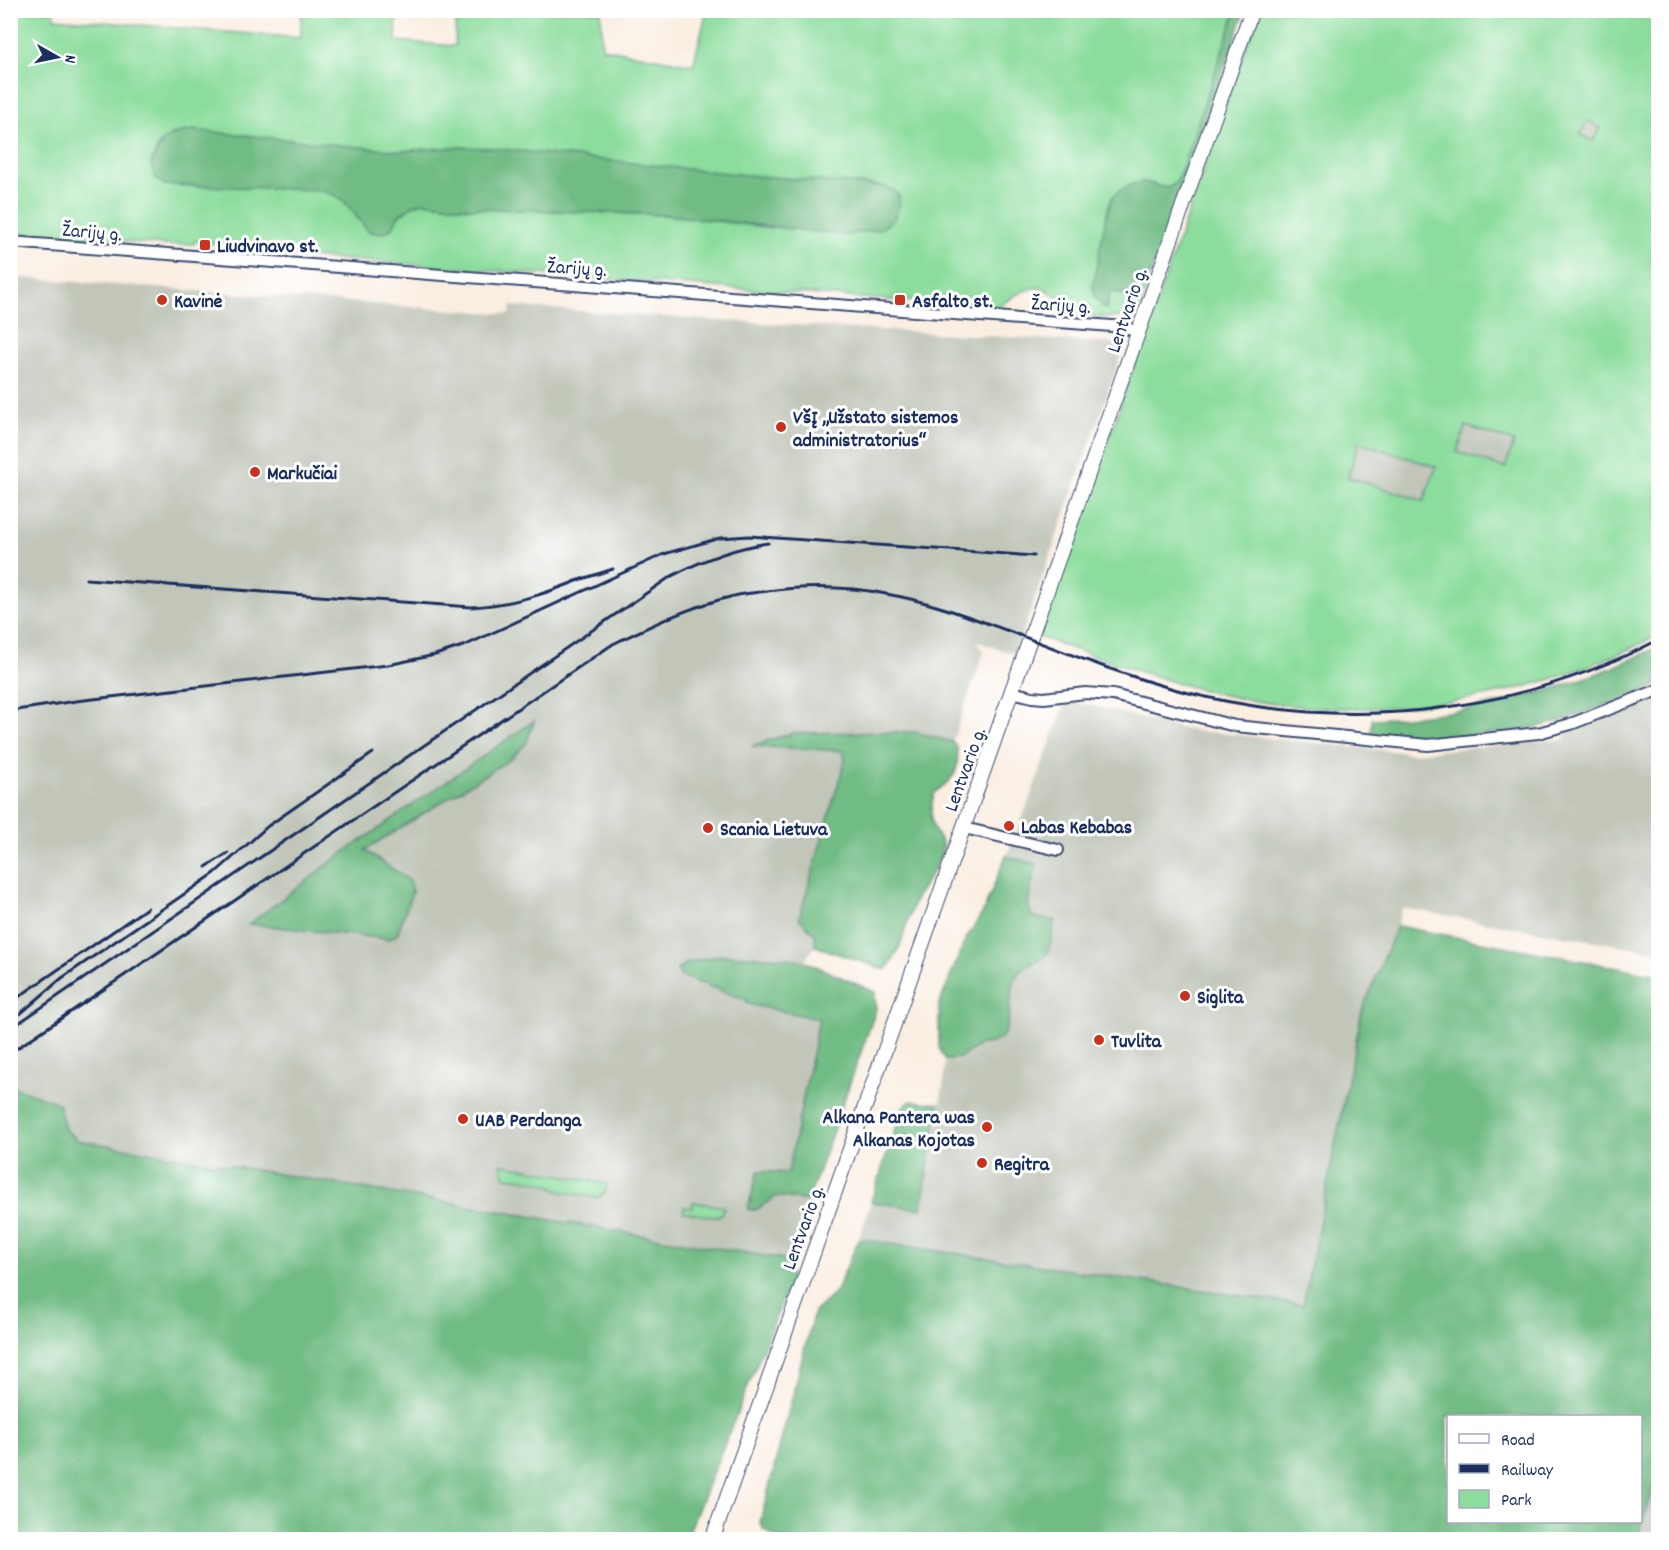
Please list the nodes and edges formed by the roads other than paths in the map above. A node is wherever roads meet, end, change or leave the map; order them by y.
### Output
1 (1252, 10) edge
2 (10, 243) edge
3 (1139, 331) junction
4 (1659, 690) edge
5 (1012, 692) junction
6 (964, 828) junction
7 (1058, 850) dead end
8 (714, 1539) edge

1 - 3 main road, Lentvario g.
2 - 3 street, Žarijų g.
3 - 5 main road, Lentvario g.
4 - 5 street
5 - 6 main road, Lentvario g.
6 - 7 street
6 - 8 main road, Lentvario g.

